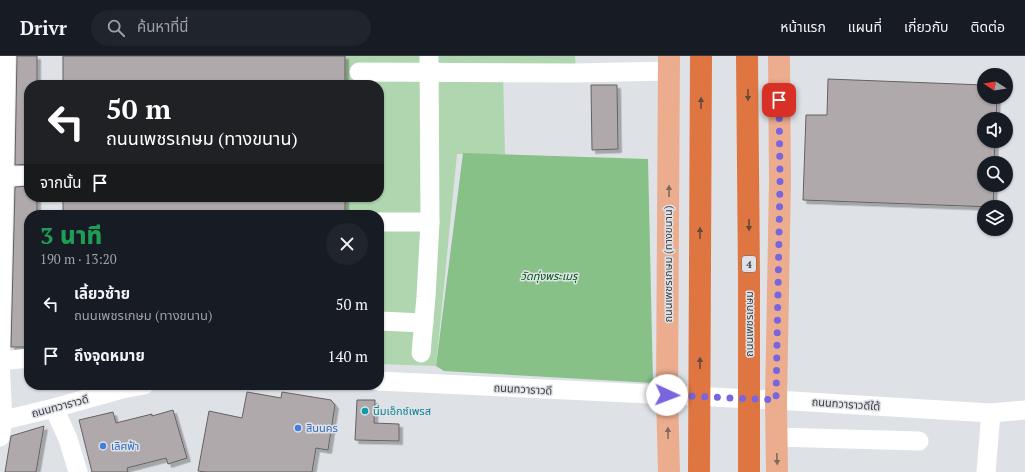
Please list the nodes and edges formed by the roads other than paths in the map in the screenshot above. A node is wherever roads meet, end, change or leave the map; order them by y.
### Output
1 (6, 56) edge
2 (701, 56) edge
3 (747, 56) edge
4 (779, 56) edge
5 (669, 63) edge
6 (429, 64) edge
7 (583, 64) edge
8 (359, 72) dead end
9 (24, 175) edge
10 (2, 177) edge
11 (384, 222) edge
12 (430, 222) junction
13 (384, 321) edge
14 (424, 323) junction
15 (421, 353) dead end
16 (24, 359) edge
17 (0, 361) edge
18 (384, 381) edge
19 (118, 390) edge
20 (667, 395) junction
21 (776, 400) junction
22 (54, 408) junction
23 (1025, 410) edge
24 (991, 413) junction
25 (1, 426) edge
26 (776, 437) junction
27 (919, 441) dead end
28 (78, 472) edge
29 (669, 472) edge
30 (699, 472) edge
31 (749, 472) edge
32 (777, 472) edge
33 (986, 472) edge

1 - 10 street
30 -> 2 highway
3 -> 31 highway, ถนนเพชรเกษม / 4
4 - 21 main road
5 - 7 street
20 -> 5 main road, ถนนเพชรเกษม (ทางขนาน)
6 - 7 street
6 - 8 street
6 - 12 street
9 - 10 street
10 - 17 street
11 - 12 street
12 - 14 street
13 - 14 street
14 - 15 street
16 - 17 street
17 - 25 street
18 - 20 street, ถนนทวาราวดี
19 - 22 street, ถนนทวาราวดี
20 - 21 street, ถนนทวาราวดีใต้
29 -> 20 main road, ถนนเพชรเกษม (ทางขนาน)
21 - 24 street, ถนนทวาราวดีใต้
21 - 26 main road
22 - 25 street, ถนนทวาราวดี
22 - 28 street
23 - 24 street, ถนนทวาราวดีใต้
24 - 33 street
26 - 27 street
26 -> 32 main road

